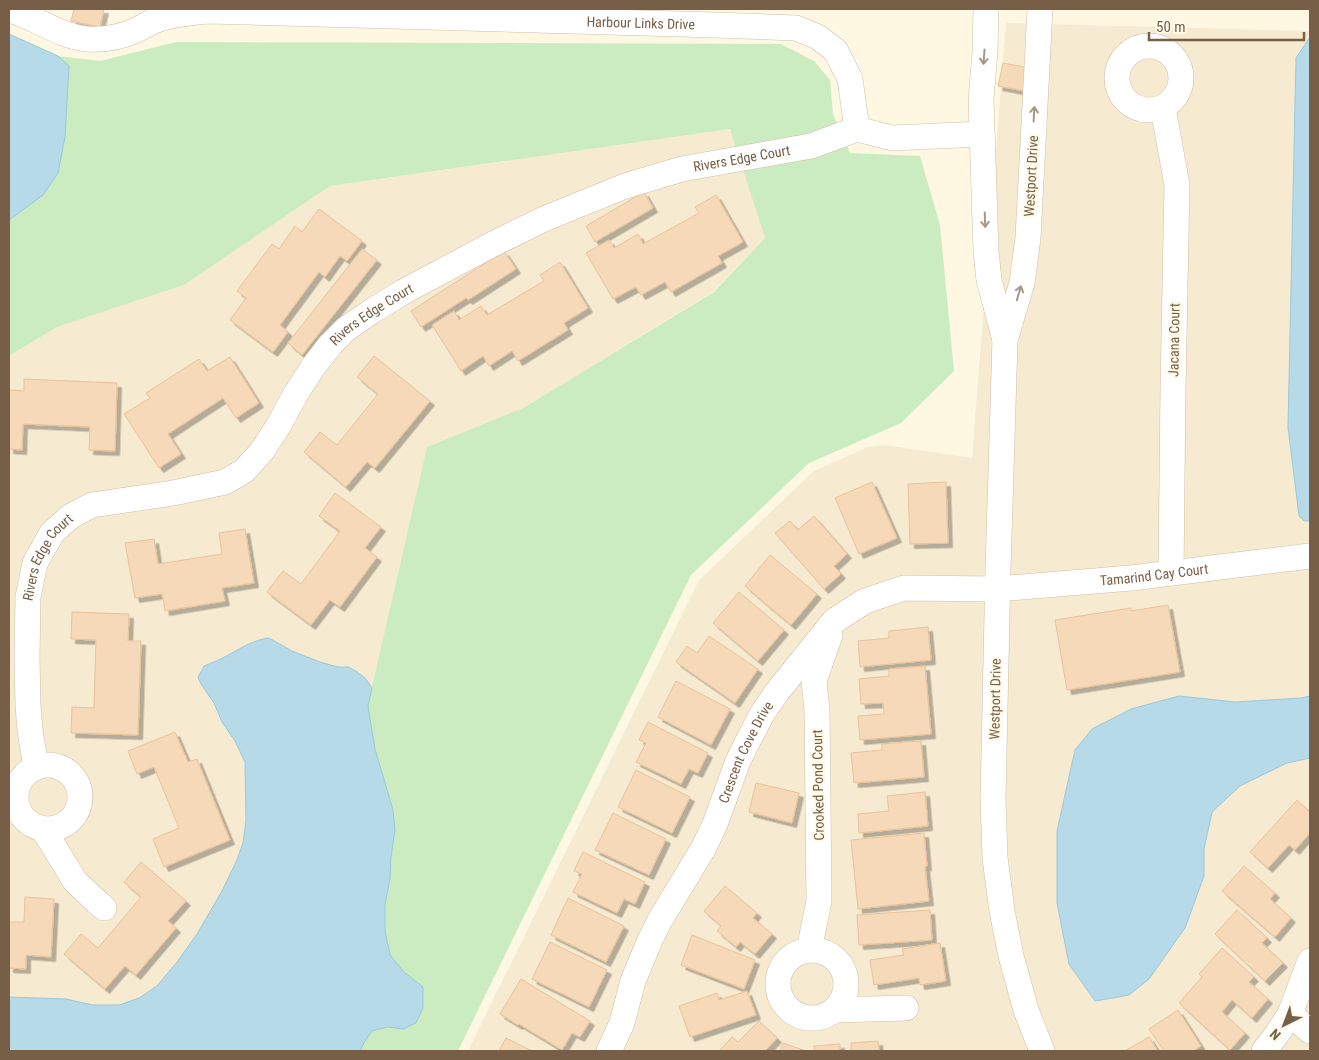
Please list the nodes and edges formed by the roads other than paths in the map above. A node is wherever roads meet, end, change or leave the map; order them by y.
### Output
1 (986, 9) edge
2 (1040, 9) edge
3 (9, 10) edge
4 (1163, 108) dead end
5 (857, 129) junction
6 (982, 134) junction
7 (1005, 340) junction
8 (1310, 556) edge
9 (1171, 573) junction
10 (997, 589) junction
11 (834, 621) junction
12 (36, 767) junction
13 (42, 829) junction
14 (104, 908) dead end
15 (809, 950) junction
16 (1310, 962) edge
17 (906, 1008) dead end
18 (834, 1010) junction
19 (1290, 1014) junction
20 (1310, 1031) edge
21 (609, 1051) edge
22 (1042, 1051) edge
23 (1264, 1051) edge

1 -> 6 street, Westport Drive
7 -> 2 street, Westport Drive
3 - 5 street, Harbour Links Drive
4 - 9 street, Jacana Court
5 - 6 street
5 - 12 street, Rivers Edge Court
6 -> 7 street, Westport Drive
7 - 10 street, Westport Drive
8 - 9 street, Tamarind Cay Court
9 - 10 street, Tamarind Cay Court
10 - 11 street, Crescent Cove Drive
10 - 22 street, Westport Drive
11 - 15 street, Crooked Pond Court
11 - 21 street, Crescent Cove Drive
12 - 13 street
12 - 13 street
13 - 14 street
15 - 18 street
15 - 18 street
16 - 19 street
17 - 18 street
19 - 20 street
19 - 23 street

